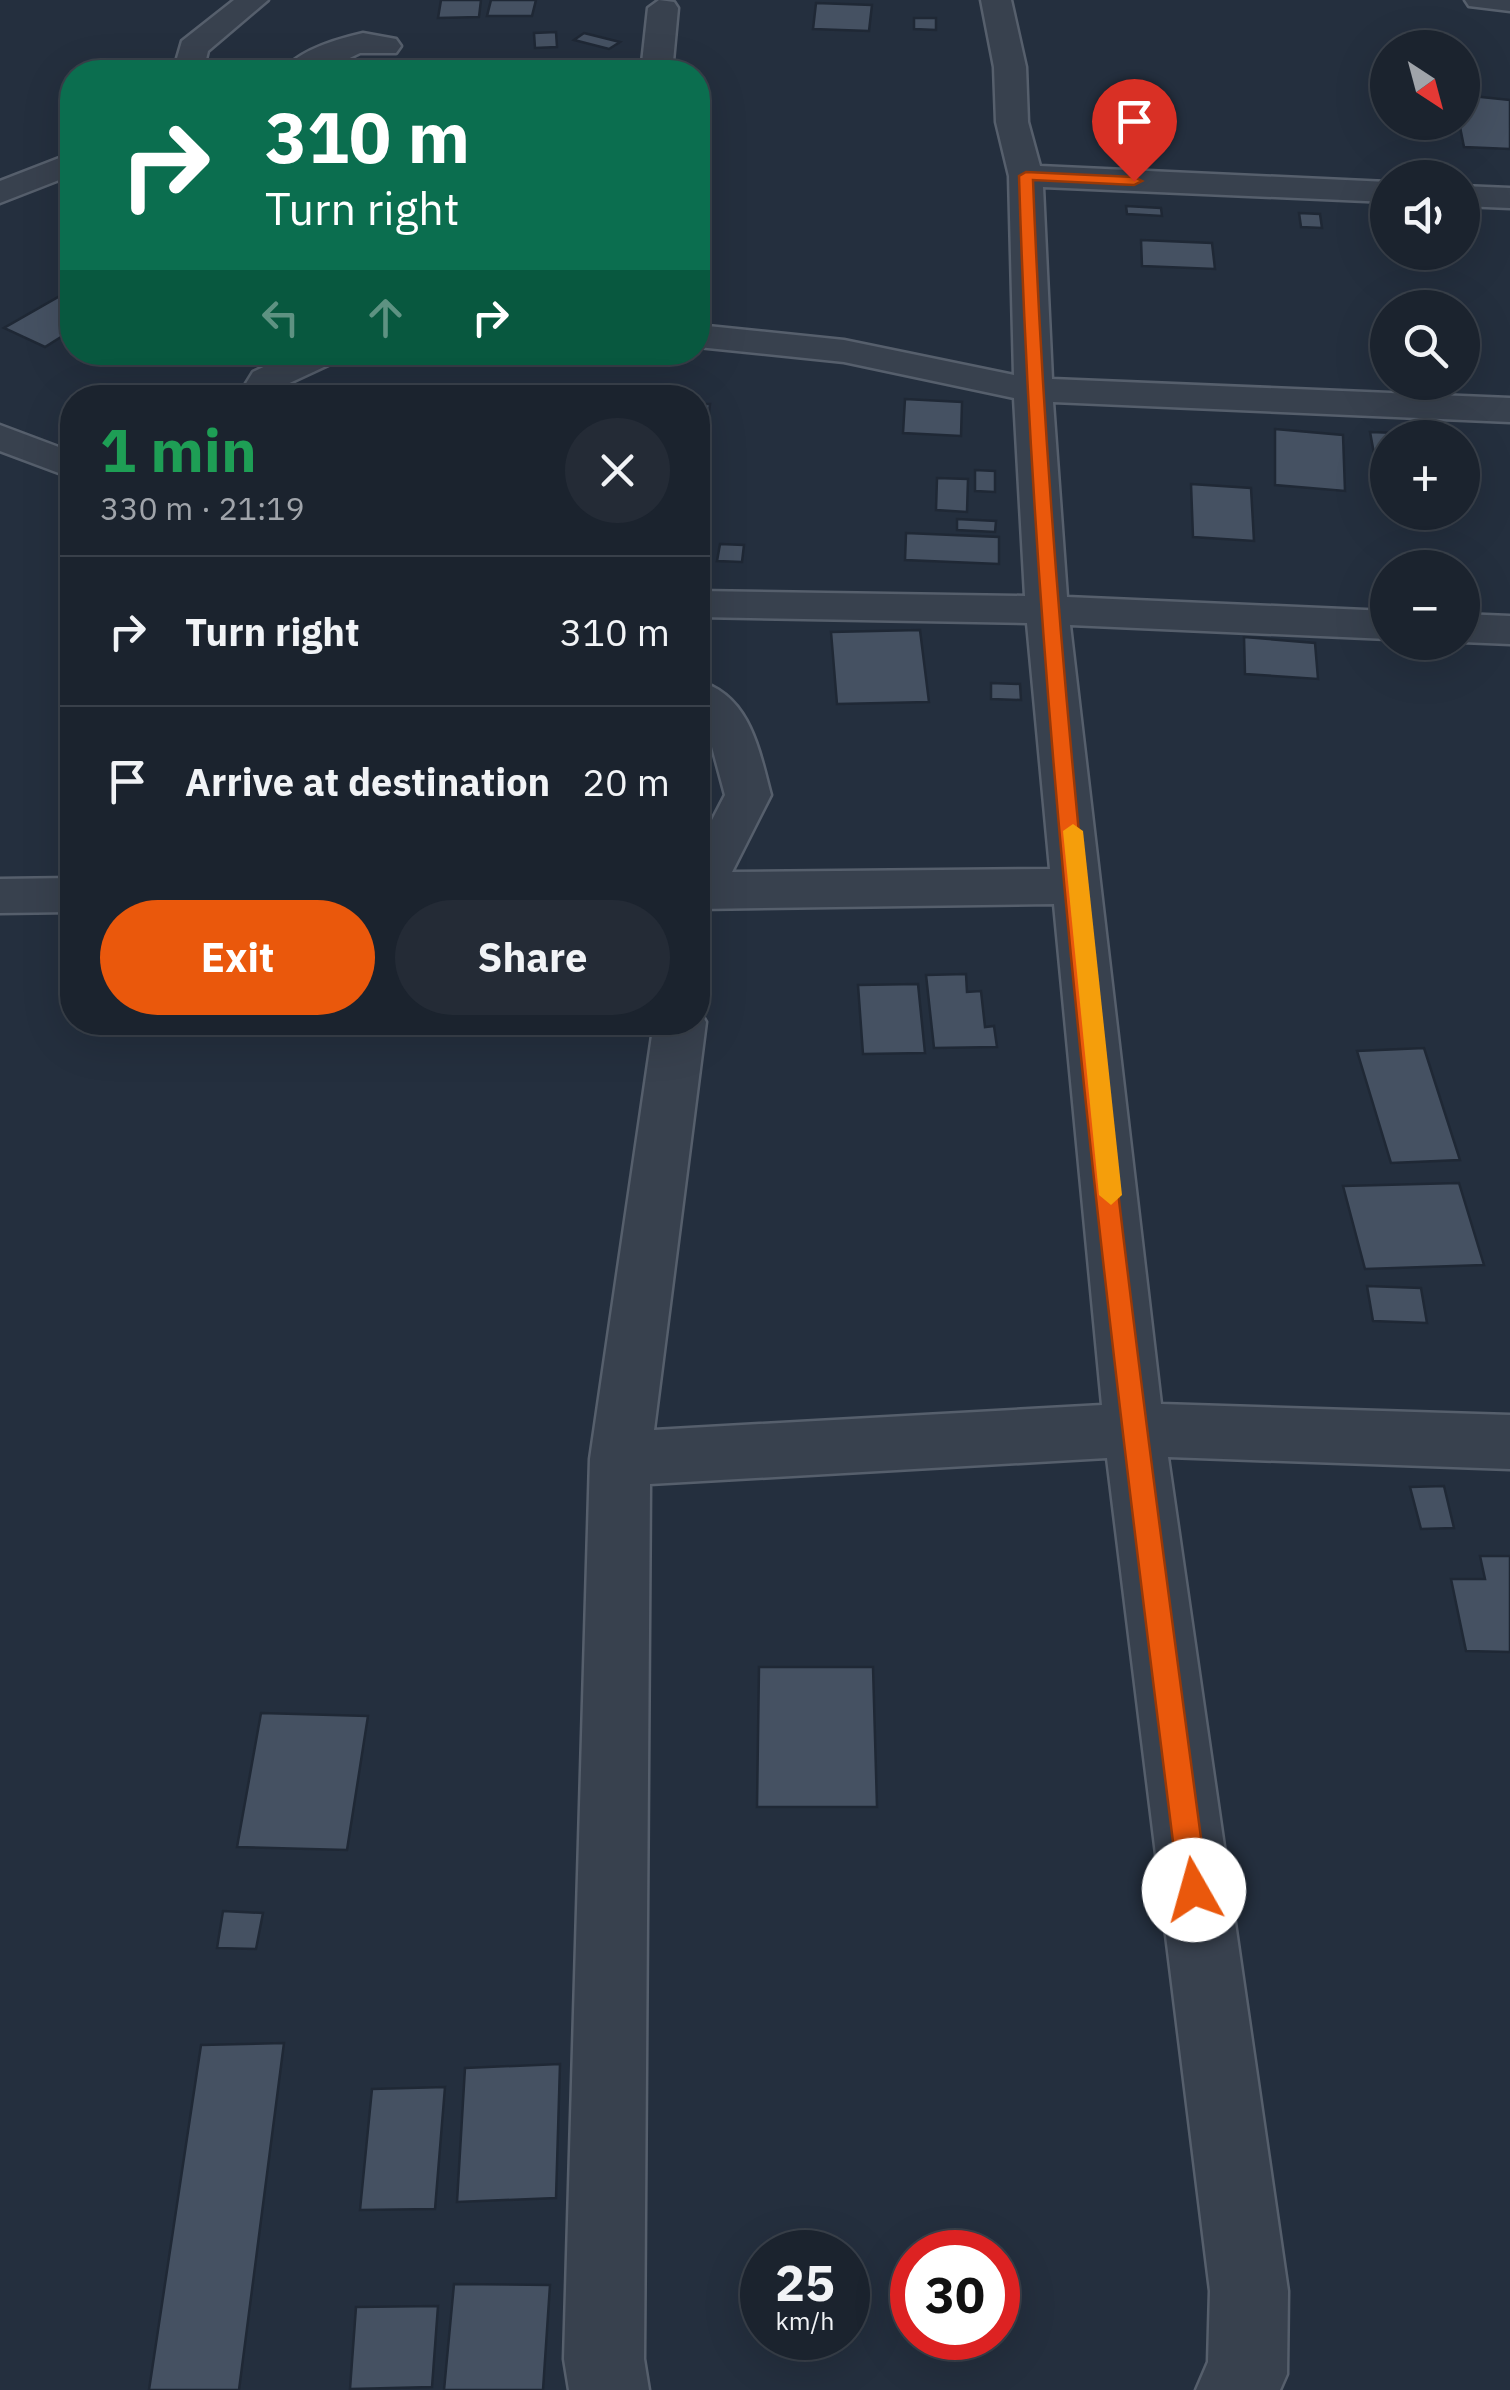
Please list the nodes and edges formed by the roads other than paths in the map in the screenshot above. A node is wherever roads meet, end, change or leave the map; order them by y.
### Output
1 (253, 0) edge
2 (996, 0) edge
3 (1480, 0) edge
4 (1510, 2) edge
5 (664, 8) dead end
6 (385, 45) edge
7 (190, 60) edge
8 (322, 60) edge
9 (658, 60) edge
10 (60, 168) edge
11 (1026, 176) junction
12 (1370, 191) edge
13 (0, 194) edge
14 (1480, 197) edge
15 (1510, 198) edge
16 (710, 337) edge
17 (298, 365) edge
18 (263, 385) edge
19 (1033, 390) junction
20 (1510, 410) edge
21 (0, 437) edge
22 (60, 461) edge
23 (710, 604) edge
24 (1048, 610) junction
25 (1370, 624) edge
26 (1480, 629) edge
27 (1510, 630) edge
28 (710, 708) edge
29 (710, 868) edge
30 (1079, 886) junction
31 (710, 891) edge
32 (60, 895) edge
33 (0, 896) edge
34 (678, 1035) edge
35 (1134, 1430) junction
36 (1510, 1442) edge
37 (620, 1459) junction
38 (610, 2390) edge
39 (1236, 2390) edge

1 - 7 street
2 - 11 street
3 - 4 street
5 - 9 street
6 - 8 street
10 - 13 street
11 - 12 street
11 - 19 street
14 - 15 street
16 - 19 street
17 - 18 street
19 - 20 street
19 - 24 street
21 - 22 street
23 - 24 street
24 - 25 street
24 - 30 street
26 - 27 street
28 - 29 street
30 - 31 street
30 - 35 street
32 - 33 street
34 - 37 street
35 - 36 street
35 - 37 street
35 - 39 street
37 - 38 street

